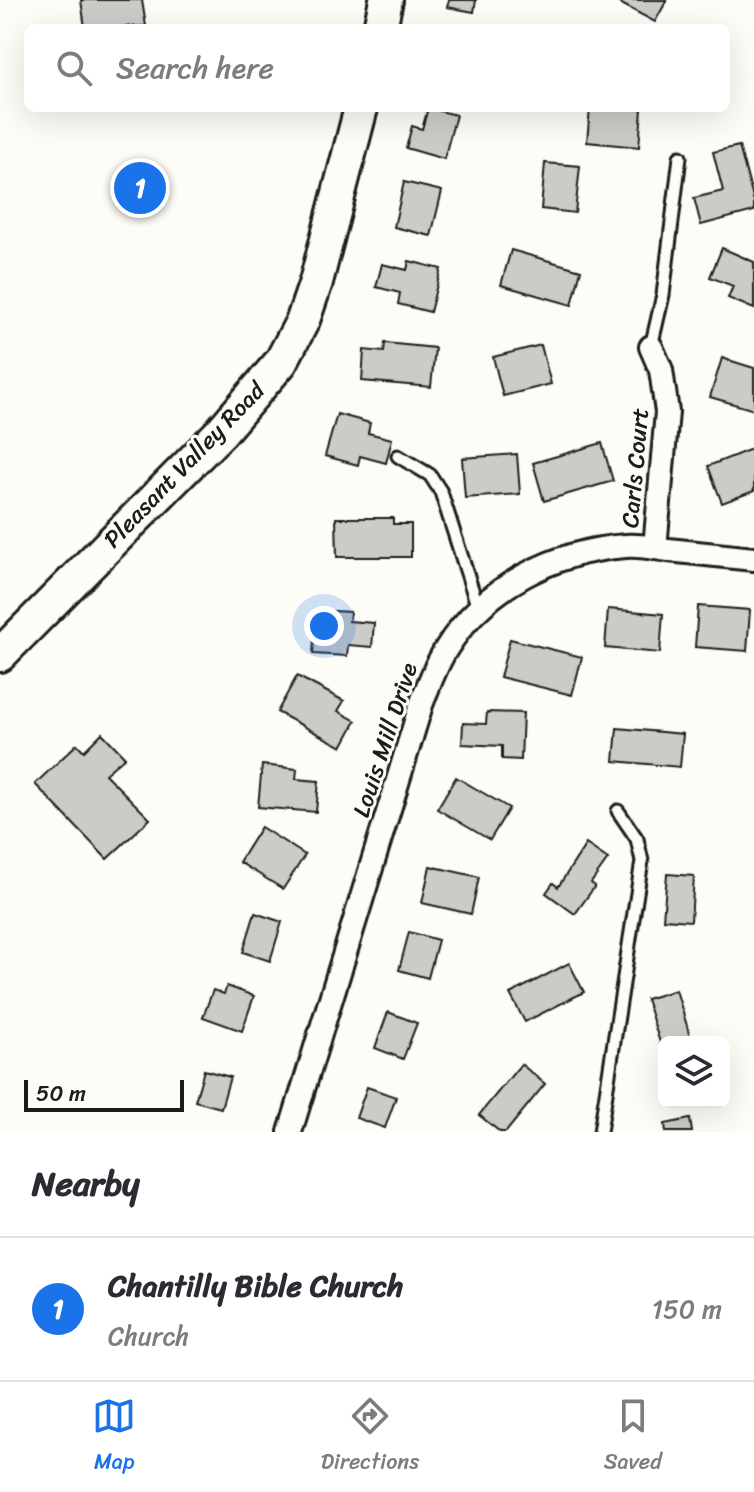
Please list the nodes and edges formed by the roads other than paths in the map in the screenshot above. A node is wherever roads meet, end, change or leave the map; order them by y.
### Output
1 (386, 0) edge
2 (381, 24) edge
3 (360, 112) edge
4 (680, 157) dead end
5 (651, 347) joint
6 (398, 456) dead end
7 (655, 548) junction
8 (754, 559) edge
9 (479, 611) junction
10 (0, 655) edge
11 (618, 811) dead end
12 (290, 1132) edge
13 (600, 1132) edge

1 - 2 main road
3 - 10 main road, Pleasant Valley Road
4 - 5 lane
5 - 7 street, Carls Court
6 - 9 lane
7 - 8 street, Louis Mill Drive
7 - 9 street, Louis Mill Drive
9 - 12 street, Louis Mill Drive
11 - 13 lane

